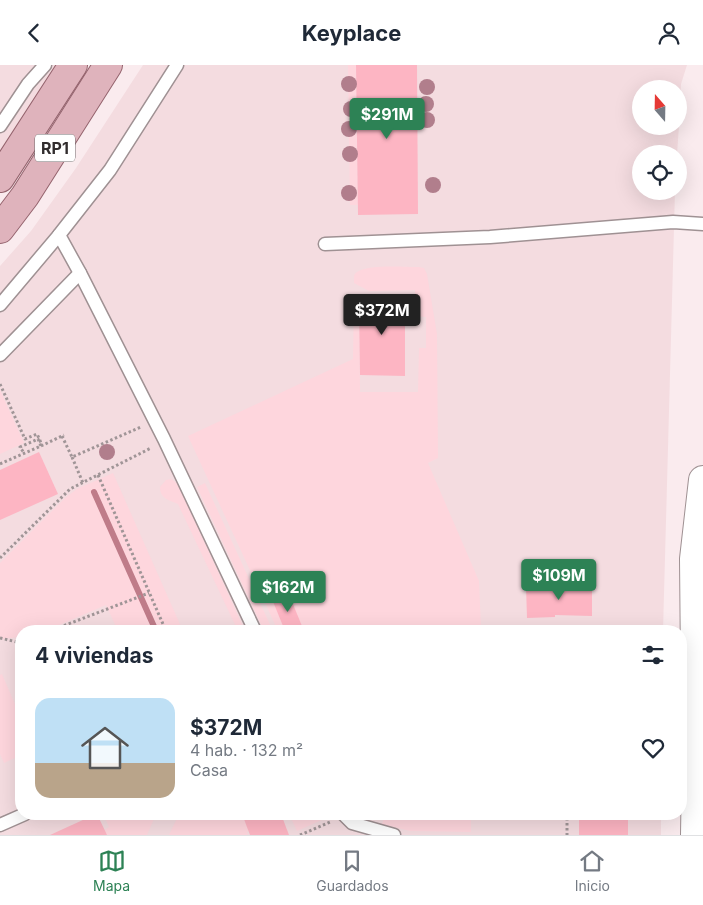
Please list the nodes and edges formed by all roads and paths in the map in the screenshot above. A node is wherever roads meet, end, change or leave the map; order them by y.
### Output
1 (45, 65) edge
2 (73, 65) edge
3 (108, 65) edge
4 (177, 65) edge
5 (0, 126) edge
6 (0, 178) edge
7 (703, 224) edge
8 (0, 229) edge
9 (59, 235) junction
10 (325, 244) dead end
11 (80, 273) junction
12 (0, 305) edge
13 (0, 355) edge
14 (0, 385) edge
15 (147, 424) dead end
16 (41, 445) junction
17 (157, 445) dead end
18 (24, 453) junction
19 (72, 457) junction
20 (0, 464) edge
21 (98, 475) junction
22 (703, 480) edge
23 (82, 483) junction
24 (0, 558) edge
25 (149, 593) junction
26 (66, 625) edge
27 (163, 625) edge
28 (251, 625) edge
29 (0, 638) edge
30 (15, 642) edge
31 (15, 818) edge
32 (332, 820) edge
33 (345, 820) edge
34 (567, 820) edge
35 (0, 825) edge
36 (300, 835) edge
37 (394, 835) edge
38 (567, 835) edge
39 (695, 835) edge

1 - 5 lane
2 - 6 main road, RP1
3 - 8 main road, RP1
4 - 9 lane
7 - 10 lane
9 - 11 lane
9 - 12 lane
11 - 13 lane
11 - 28 lane
14 - 16 path
15 - 19 path
16 - 18 path
16 - 18 path
16 - 19 path
17 - 21 path
18 - 20 path
19 - 23 path
21 - 23 path
21 - 25 path
22 - 39 street
23 - 24 path
25 - 26 path
25 - 27 path
29 - 30 path
31 - 35 lane
32 - 36 path
33 - 37 lane
34 - 38 path

